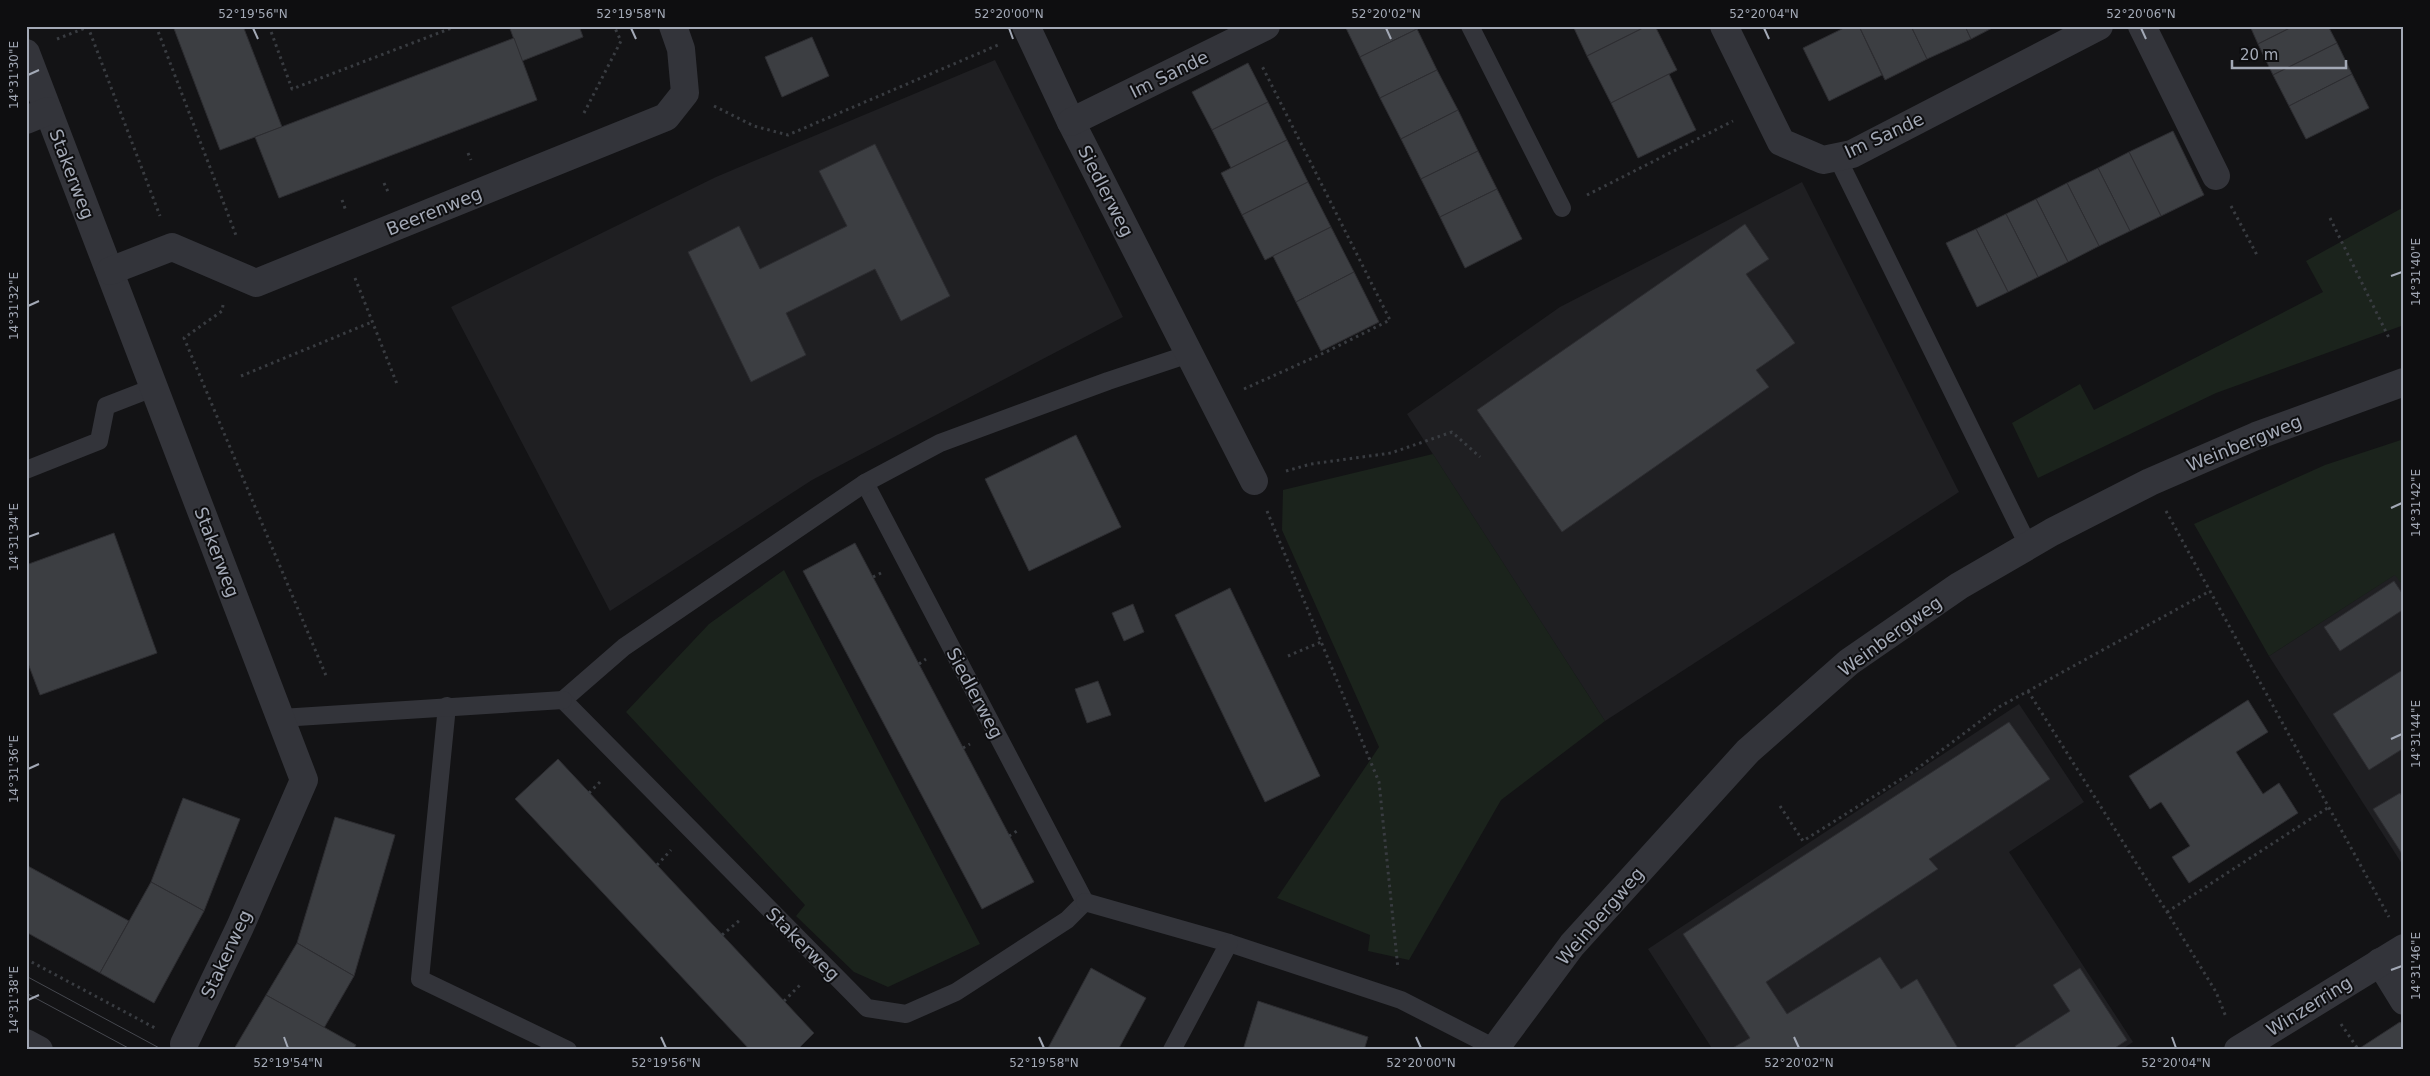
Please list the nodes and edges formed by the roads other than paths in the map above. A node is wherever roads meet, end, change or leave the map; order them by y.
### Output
1 (673, 26) edge
2 (1470, 26) edge
3 (1724, 26) edge
4 (2100, 26) edge
5 (2142, 26) edge
6 (1027, 29) edge
7 (1256, 31) edge
8 (26, 53) edge
9 (37, 116) edge
10 (1071, 122) junction
11 (1837, 157) junction
12 (2216, 176) road end
13 (1562, 208) road end
14 (110, 271) junction
15 (1189, 354) junction
16 (2404, 382) edge
17 (154, 387) junction
18 (26, 470) edge
19 (1254, 481) road end
20 (865, 483) junction
21 (2028, 545) junction
22 (563, 700) junction
23 (447, 706) junction
24 (281, 718) junction
25 (1085, 902) junction
26 (1230, 943) junction
27 (2404, 948) edge
28 (2380, 962) junction
29 (2404, 1001) edge
30 (26, 1043) edge
31 (184, 1044) road end
32 (1495, 1049) edge
33 (2238, 1049) edge
34 (38, 1050) edge
35 (568, 1050) edge
36 (1172, 1050) edge

1 - 14 street, Beerenweg
2 - 13 lane
3 - 11 street, Im Sande
4 - 11 street, Im Sande
5 - 12 street
6 - 10 street, Siedlerweg
7 - 10 street, Im Sande
8 - 9 street, Stakerweg
9 - 14 street, Stakerweg
10 - 15 street, Siedlerweg
11 - 21 lane
14 - 17 street, Stakerweg
15 - 19 street, Siedlerweg
15 - 20 lane
16 - 21 street, Weinbergweg
17 - 18 lane
17 - 24 street, Stakerweg
20 - 22 lane
20 - 25 lane, Siedlerweg
21 - 32 street, Weinbergweg
22 - 23 lane
22 - 25 lane, Stakerweg
23 - 24 lane
23 - 35 lane
24 - 31 street, Stakerweg
25 - 26 lane
26 - 32 lane
26 - 36 lane
27 - 28 street, Winzerring
28 - 29 street
28 - 33 street, Winzerring
30 - 34 street

